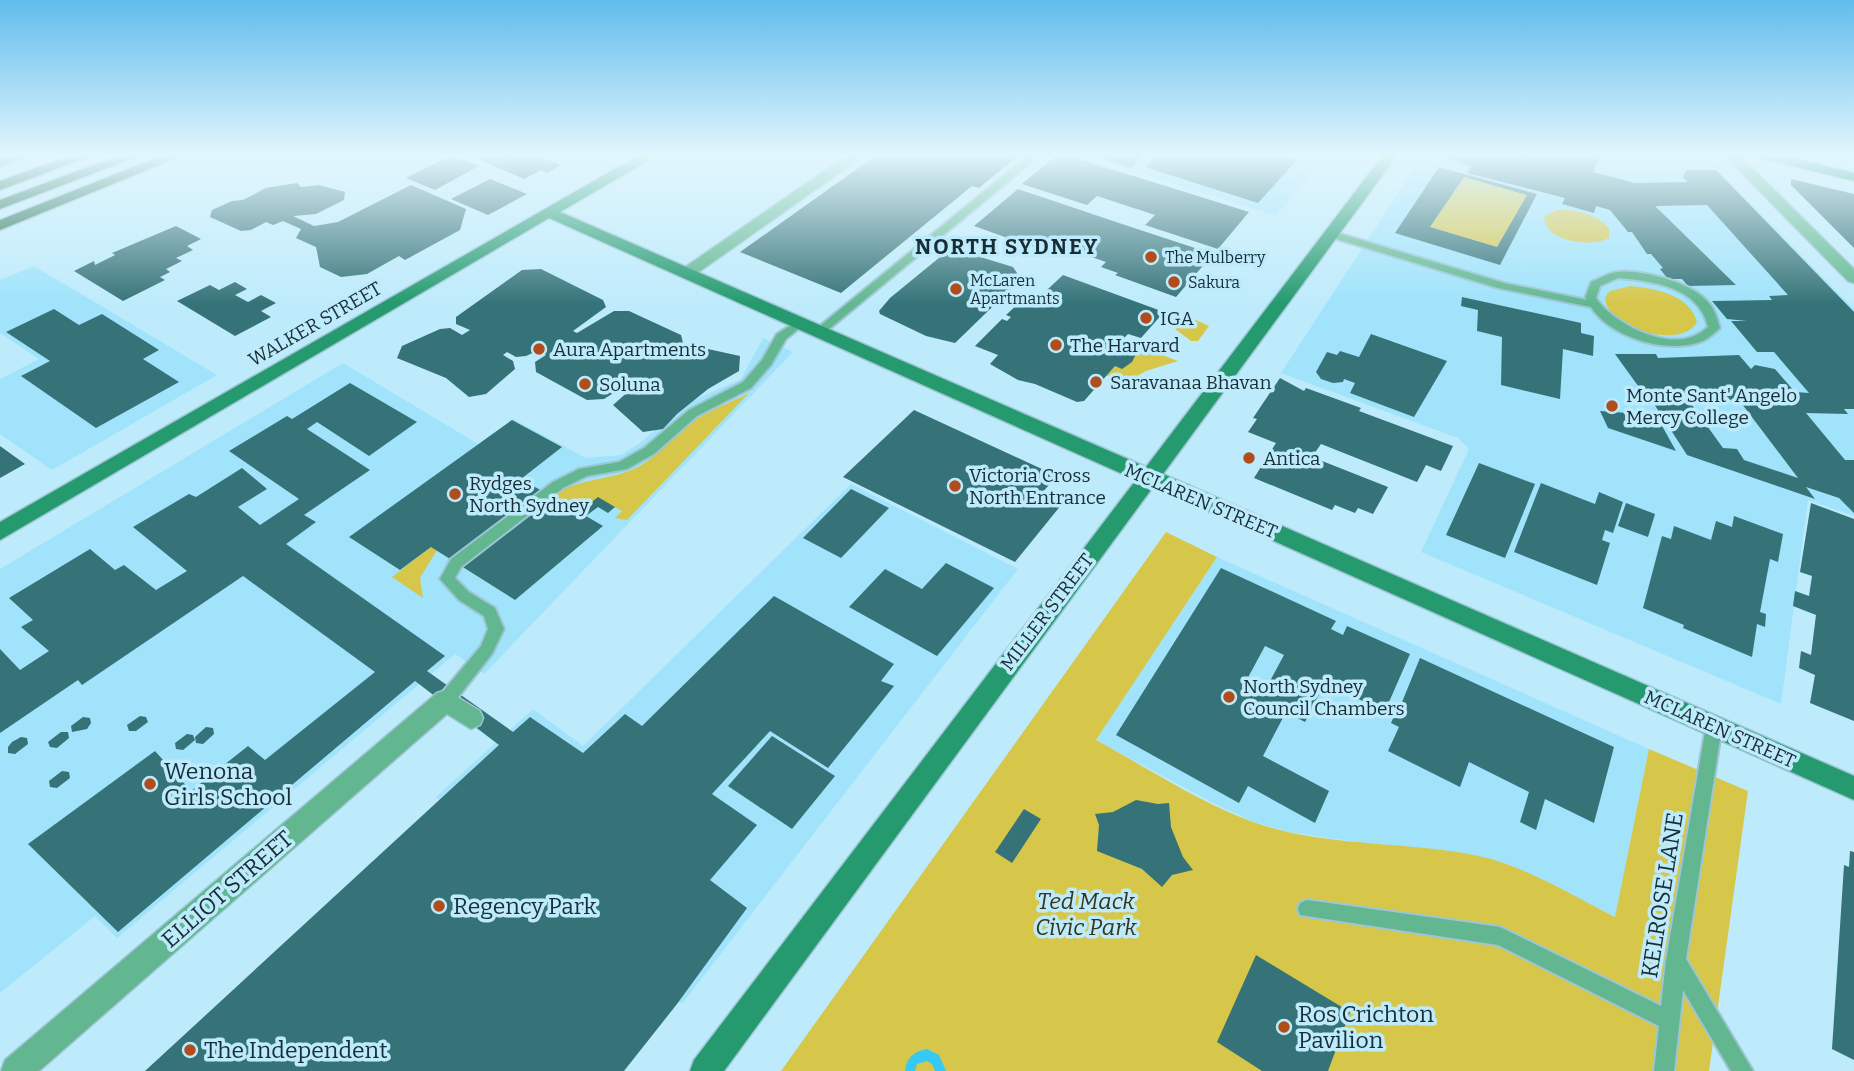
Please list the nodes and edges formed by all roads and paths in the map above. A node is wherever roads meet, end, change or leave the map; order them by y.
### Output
1 (54, 204) edge
2 (562, 204) edge
3 (787, 204) edge
4 (975, 204) edge
5 (1354, 204) edge
6 (1780, 204) edge
7 (548, 212) junction
8 (0, 225) edge
9 (1331, 234) junction
10 (687, 273) junction
11 (1854, 278) edge
12 (1591, 303) junction
13 (799, 323) junction
14 (819, 332) junction
15 (1148, 478) junction
16 (0, 532) edge
17 (446, 700) junction
18 (471, 718) dead end
19 (1714, 726) junction
20 (1854, 788) edge
21 (1307, 909) dead end
22 (1676, 961) junction
23 (1668, 1020) junction
24 (16, 1071) edge
25 (705, 1071) edge
26 (1664, 1071) edge
27 (1743, 1071) edge

1 - 8 highway
2 - 7 street, WALKER STREET
3 - 10 street
4 - 14 lane
5 - 9 street, MILLER STREET
6 - 11 street
7 - 10 street, MCLAREN STREET
7 - 16 street, WALKER STREET
9 - 12 lane
9 - 15 street, MILLER STREET
10 - 13 street, MCLAREN STREET
12 - 12 lane
13 - 14 street, MCLAREN STREET
13 - 17 lane
14 - 15 street, MCLAREN STREET
15 - 19 street, MCLAREN STREET
15 - 25 street, MILLER STREET
17 - 18 street
17 - 24 street, ELLIOT STREET
19 - 20 street, MCLAREN STREET
19 - 22 lane, KELROSE LANE
21 - 23 lane
22 - 23 lane, KELROSE LANE
22 - 27 lane
23 - 26 lane, KELROSE LANE

